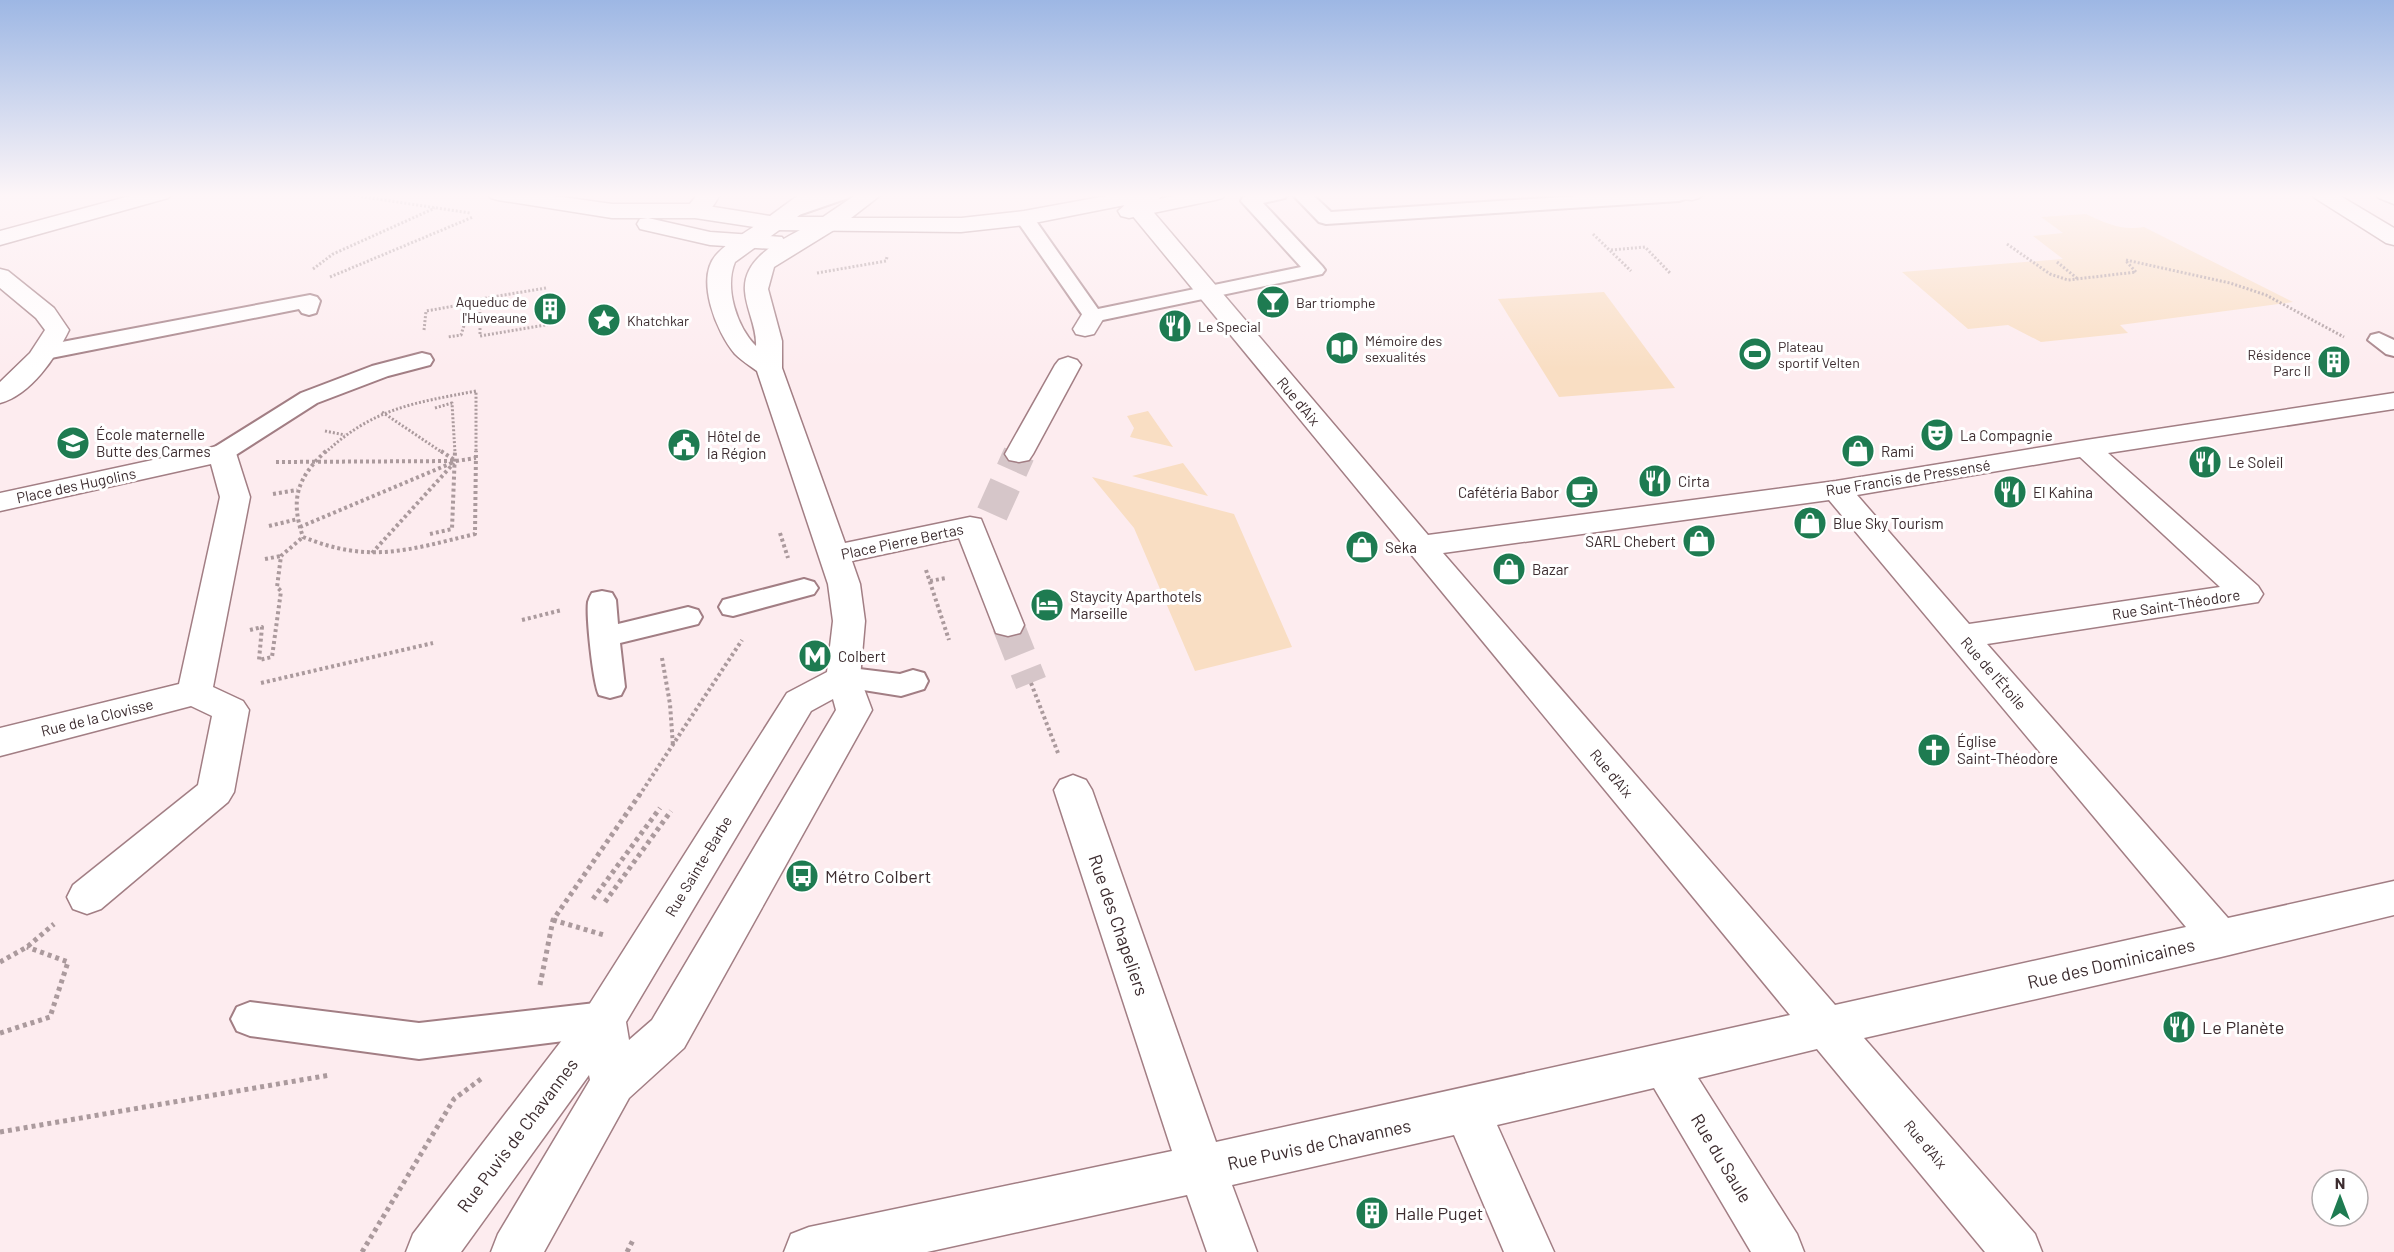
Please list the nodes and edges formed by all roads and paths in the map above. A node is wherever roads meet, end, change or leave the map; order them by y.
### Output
1 (336, 252) edge
2 (388, 252) edge
3 (733, 252) edge
4 (781, 252) edge
5 (1046, 252) edge
6 (1178, 252) edge
7 (1298, 252) edge
8 (1612, 252) edge
9 (1650, 252) edge
10 (2019, 252) edge
11 (2057, 262) dead end
12 (1631, 271) dead end
13 (1670, 273) dead end
14 (0, 276) edge
15 (332, 276) dead end
16 (2079, 279) junction
17 (546, 288) dead end
18 (1208, 293) junction
19 (285, 306) junction
20 (309, 309) dead end
21 (426, 311) dead end
22 (480, 317) junction
23 (466, 319) junction
24 (550, 324) dead end
25 (2334, 332) dead end
26 (461, 334) dead end
27 (46, 352) junction
28 (422, 360) dead end
29 (1068, 364) dead end
30 (769, 368) junction
31 (0, 395) edge
32 (2394, 401) edge
33 (435, 408) dead end
34 (383, 412) junction
35 (2085, 448) junction
36 (222, 453) junction
37 (1019, 454) tunnel mouth
38 (476, 458) junction
39 (456, 461) junction
40 (314, 462) junction
41 (1836, 490) junction
42 (0, 502) edge
43 (300, 527) junction
44 (430, 534) dead end
45 (303, 537) junction
46 (916, 538) junction
47 (1420, 546) junction
48 (372, 553) junction
49 (833, 555) junction
50 (946, 578) dead end
51 (930, 581) junction
52 (804, 588) dead end
53 (770, 597) junction
54 (602, 600) dead end
55 (733, 607) dead end
56 (688, 617) dead end
57 (1008, 625) tunnel mouth
58 (1962, 636) junction
59 (605, 638) junction
60 (205, 640) junction
61 (949, 640) dead end
62 (433, 643) dead end
63 (662, 653) dead end
64 (843, 678) junction
65 (1031, 682) tunnel mouth
66 (907, 686) dead end
67 (610, 687) dead end
68 (198, 695) junction
69 (0, 741) edge
70 (673, 746) junction
71 (1073, 790) joint
72 (660, 808) dead end
73 (671, 811) dead end
74 (87, 897) joint
75 (2394, 898) edge
76 (593, 899) dead end
77 (605, 902) dead end
78 (2221, 939) junction
79 (27, 947) junction
80 (0, 962) edge
81 (250, 1019) dead end
82 (604, 1019) junction
83 (532, 1026) junction
84 (1827, 1027) junction
85 (0, 1033) edge
86 (1665, 1065) junction
87 (614, 1083) junction
88 (183, 1100) dead end
89 (1467, 1111) junction
90 (0, 1132) edge
91 (1202, 1170) junction
92 (634, 1238) dead end
93 (362, 1252) edge
94 (430, 1252) edge
95 (516, 1252) edge
96 (627, 1252) edge
97 (809, 1252) edge
98 (1232, 1252) edge
99 (1529, 1252) edge
100 (1779, 1252) edge
101 (2017, 1252) edge

1 - 19 path
2 - 15 path
3 - 30 street
4 - 30 street
5 - 18 lane
6 - 18 street, Rue d'Aix
7 - 18 lane
8 - 12 path
9 - 13 path
10 - 16 path
11 - 16 path
14 - 27 street
16 - 25 path
17 - 22 path
18 - 47 street, Rue d'Aix
19 - 20 lane
19 - 27 lane
21 - 23 path
22 - 23 path
22 - 24 path
23 - 26 path
27 - 31 street
28 - 36 lane
29 - 37 street
30 - 49 street
32 - 35 street, Rue Francis de Pressensé
33 - 39 path
34 - 38 path
34 - 39 path
34 - 40 path
35 - 41 street, Rue Francis de Pressensé
35 - 58 street, Rue Saint-Théodore
36 - 42 street, Place des Hugolins
36 - 60 street
38 - 39 path
38 - 48 path
39 - 40 path
39 - 43 path
39 - 44 path
39 - 48 path
40 - 43 path
41 - 47 street, Rue Francis de Pressensé
41 - 58 street, Rue de l'Étoile
43 - 45 path
45 - 48 path
45 - 60 path
46 - 49 street, Place Pierre Bertas
46 - 51 path
46 - 57 street, Place Pierre Bertas
47 - 84 street, Rue d'Aix
49 - 64 street
50 - 51 path
51 - 61 path
52 - 53 lane
53 - 55 lane
53 - 70 path
54 - 59 lane
56 - 59 lane
58 - 78 street, Rue de l'Étoile
59 - 67 lane
60 - 68 street
62 - 68 path
63 - 70 path
64 - 66 lane
64 - 82 street, Rue Sainte-Barbe
64 - 87 street
65 - 71 path
68 - 69 street, Rue de la Clovisse
68 - 74 street
70 - 83 path
71 - 91 street, Rue des Chapeliers
72 - 76 path
73 - 77 path
74 - 79 path
75 - 78 street, Rue des Dominicaines
78 - 84 street, Rue des Dominicaines
79 - 80 path
79 - 85 path
81 - 83 lane
82 - 83 lane
82 - 87 street
82 - 94 street, Rue Puvis de Chavannes
83 - 93 path
84 - 86 street, Rue Puvis de Chavannes
84 - 101 street, Rue d'Aix
86 - 89 street, Rue Puvis de Chavannes
86 - 100 street, Rue du Saule
87 - 95 street
88 - 90 path
89 - 91 street, Rue Puvis de Chavannes
89 - 99 street
91 - 97 street, Rue Puvis de Chavannes
91 - 98 street, Rue des Chapeliers
92 - 96 path

